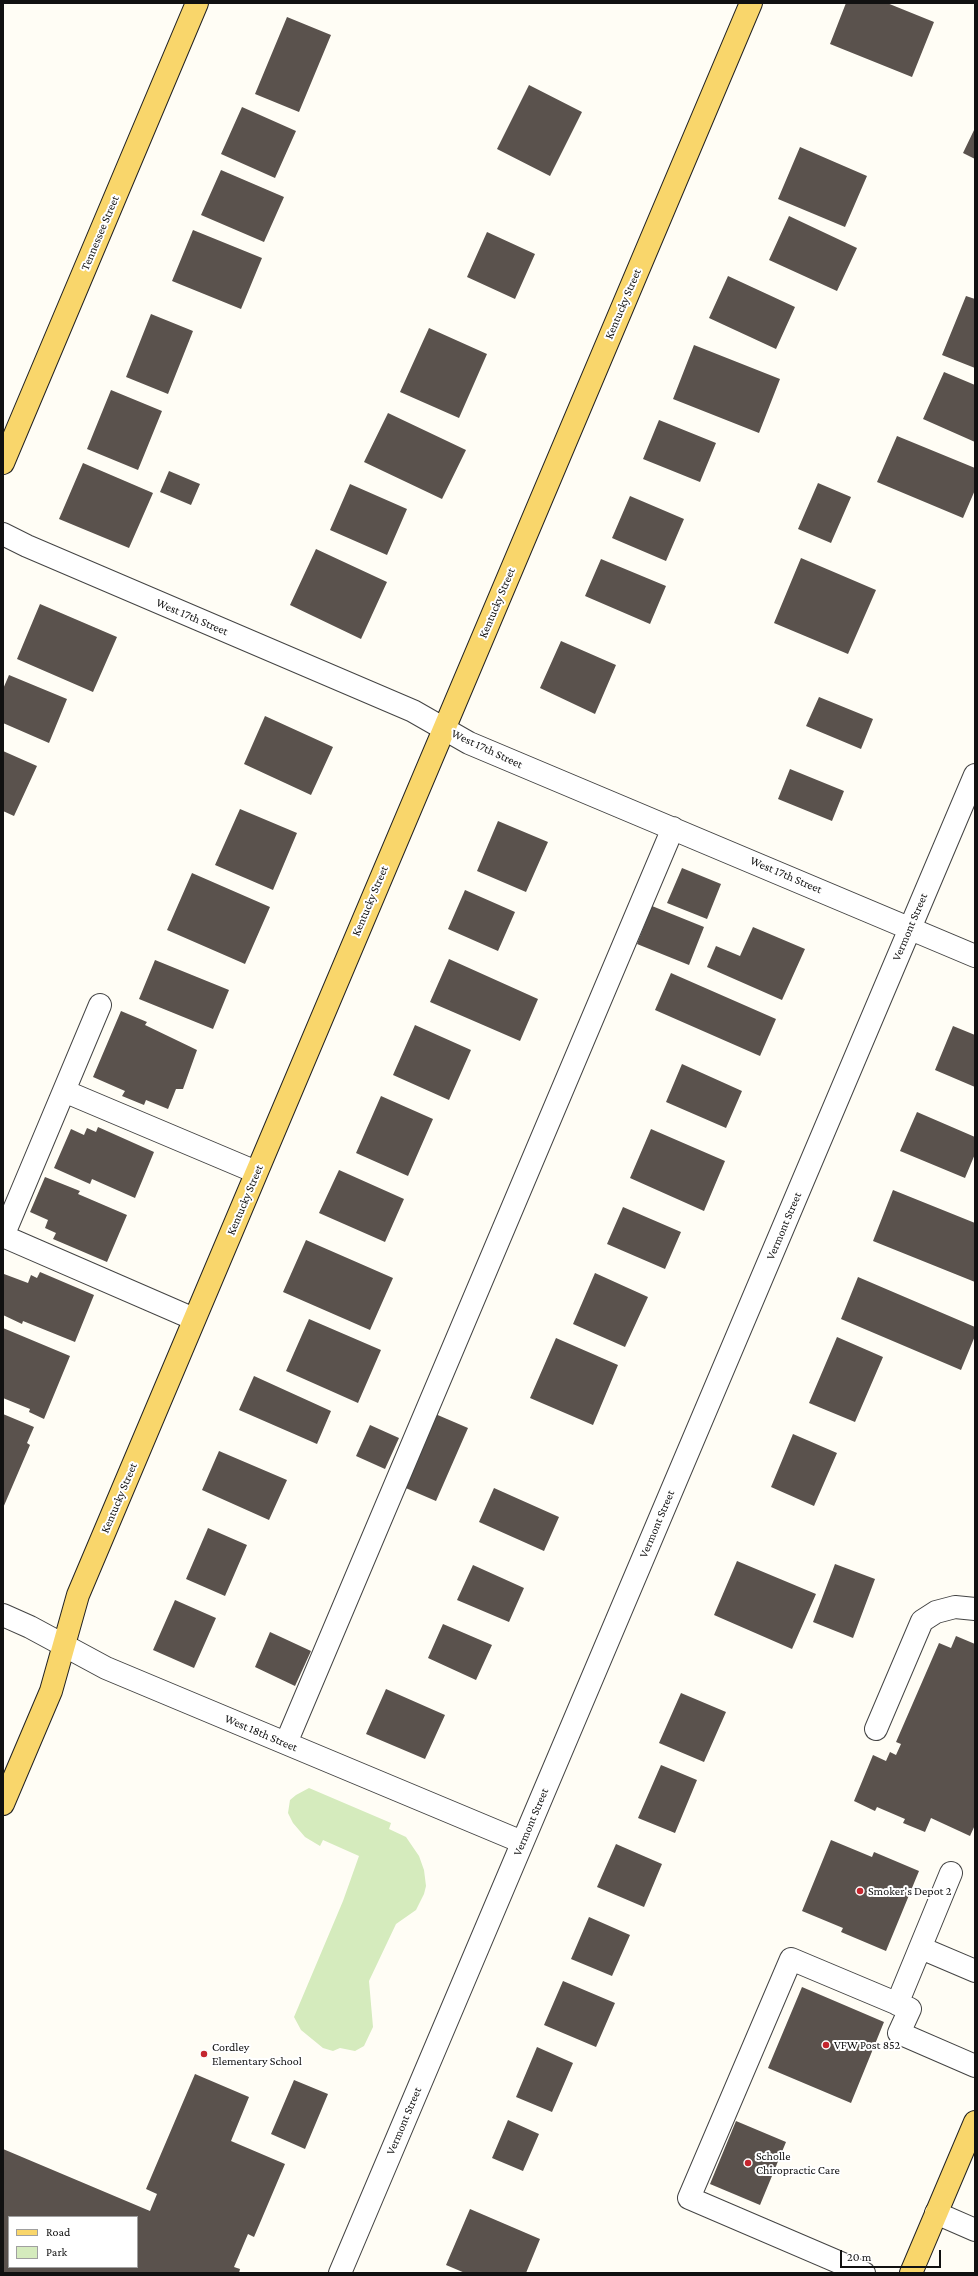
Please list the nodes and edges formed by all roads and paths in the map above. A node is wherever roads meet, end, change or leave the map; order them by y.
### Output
1 (197, 3) edge
2 (750, 3) edge
3 (3, 463) edge
4 (3, 534) edge
5 (444, 728) junction
6 (975, 775) edge
7 (673, 828) junction
8 (910, 928) junction
9 (975, 956) edge
10 (100, 1005) dead end
11 (64, 1091) junction
12 (256, 1172) junction
13 (3, 1236) edge
14 (194, 1319) junction
15 (975, 1608) edge
16 (3, 1615) edge
17 (64, 1646) junction
18 (876, 1729) dead end
19 (286, 1743) junction
20 (3, 1804) edge
21 (522, 1842) junction
22 (951, 1873) dead end
23 (921, 1948) junction
24 (975, 1971) edge
25 (897, 2004) junction
26 (975, 2066) edge
27 (975, 2122) edge
28 (936, 2213) junction
29 (975, 2230) edge
30 (340, 2273) edge
31 (864, 2273) edge
32 (911, 2273) edge

1 - 3 main road, Tennessee Street
2 - 5 main road, Kentucky Street
4 - 5 street, West 17th Street
5 - 7 street, West 17th Street
5 - 12 main road, Kentucky Street
6 - 8 street, Vermont Street
7 - 8 street, West 17th Street
7 - 19 street
8 - 9 street, West 17th Street
8 - 21 street, Vermont Street
10 - 11 street
11 - 12 street
11 - 13 street
12 - 14 main road, Kentucky Street
13 - 14 street
14 - 17 main road, Kentucky Street
15 - 18 street
16 - 17 street, West 18th Street
17 - 19 street, West 18th Street
17 - 20 main road, Kentucky Street
19 - 21 street, West 18th Street
21 - 30 street, Vermont Street
22 - 23 street
23 - 24 street
23 - 25 street
25 - 26 street
25 - 31 street
27 - 28 main road
28 - 29 street
28 - 32 main road

